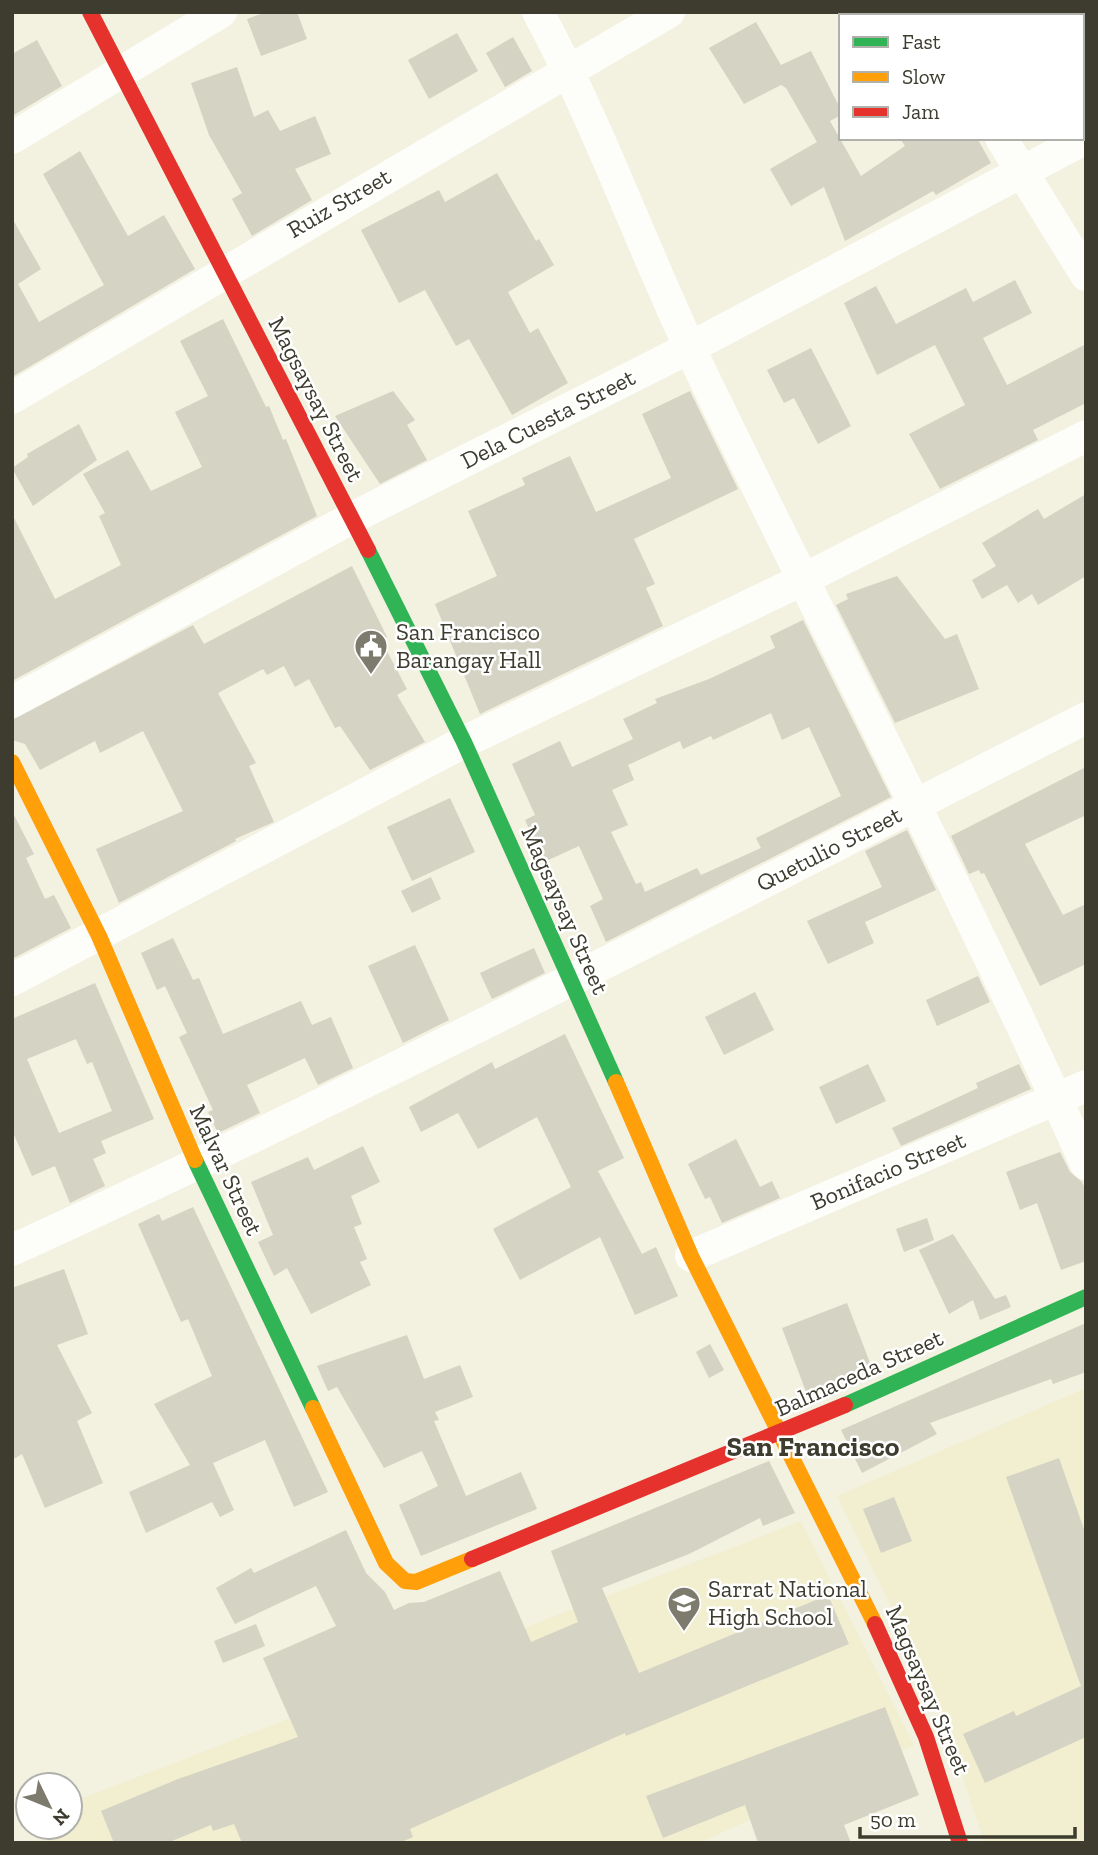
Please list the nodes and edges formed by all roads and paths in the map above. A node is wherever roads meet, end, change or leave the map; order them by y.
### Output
1 (90, 12) edge
2 (221, 12) edge
3 (538, 12) edge
4 (668, 12) edge
5 (569, 69) junction
6 (120, 73) junction
7 (12, 138) edge
8 (1002, 140) edge
9 (1082, 140) edge
10 (1022, 172) junction
11 (224, 271) junction
12 (1086, 275) edge
13 (690, 348) junction
14 (12, 398) edge
15 (1086, 436) edge
16 (352, 517) junction
17 (802, 580) junction
18 (12, 702) edge
19 (1086, 718) edge
20 (464, 742) junction
21 (12, 762) edge
22 (916, 804) junction
23 (99, 936) junction
24 (12, 980) edge
25 (573, 981) junction
26 (1086, 1086) edge
27 (1056, 1099) junction
28 (1086, 1164) edge
29 (197, 1165) junction
30 (12, 1250) edge
31 (691, 1256) junction
32 (1086, 1297) edge
33 (781, 1433) junction
34 (416, 1582) joint
35 (960, 1843) edge

1 - 6 main road, Magsaysay Street
2 - 6 street
3 - 5 street
4 - 5 street, Ruiz Street
5 - 11 street, Ruiz Street
5 - 13 street
6 - 7 street
6 - 11 main road, Magsaysay Street
8 - 10 street
9 - 10 street, Dela Cuesta Street
10 - 12 street
10 - 13 street, Dela Cuesta Street
11 - 14 street, Ruiz Street
11 - 16 main road, Magsaysay Street
13 - 16 street, Dela Cuesta Street
13 - 17 street
15 - 17 street
16 - 18 street, Dela Cuesta Street
16 - 20 main road, Magsaysay Street
17 - 20 street
17 - 22 street
19 - 22 street, Quetulio Street
20 - 23 street
20 - 25 main road, Magsaysay Street
21 - 23 main road, Malvar Street
22 - 25 street, Quetulio Street
22 - 27 street
23 - 24 street
23 - 29 main road, Malvar Street
25 - 29 street, Quetulio Street
25 - 31 main road, Magsaysay Street
26 - 27 street, Bonifacio Street
27 - 28 street
27 - 31 street, Bonifacio Street
29 - 30 street, Quetulio Street
29 - 34 main road, Malvar Street
31 - 33 main road, Magsaysay Street
32 - 33 main road, Balmaceda Street
33 - 34 main road, Balmaceda Street
33 - 35 main road, Magsaysay Street

